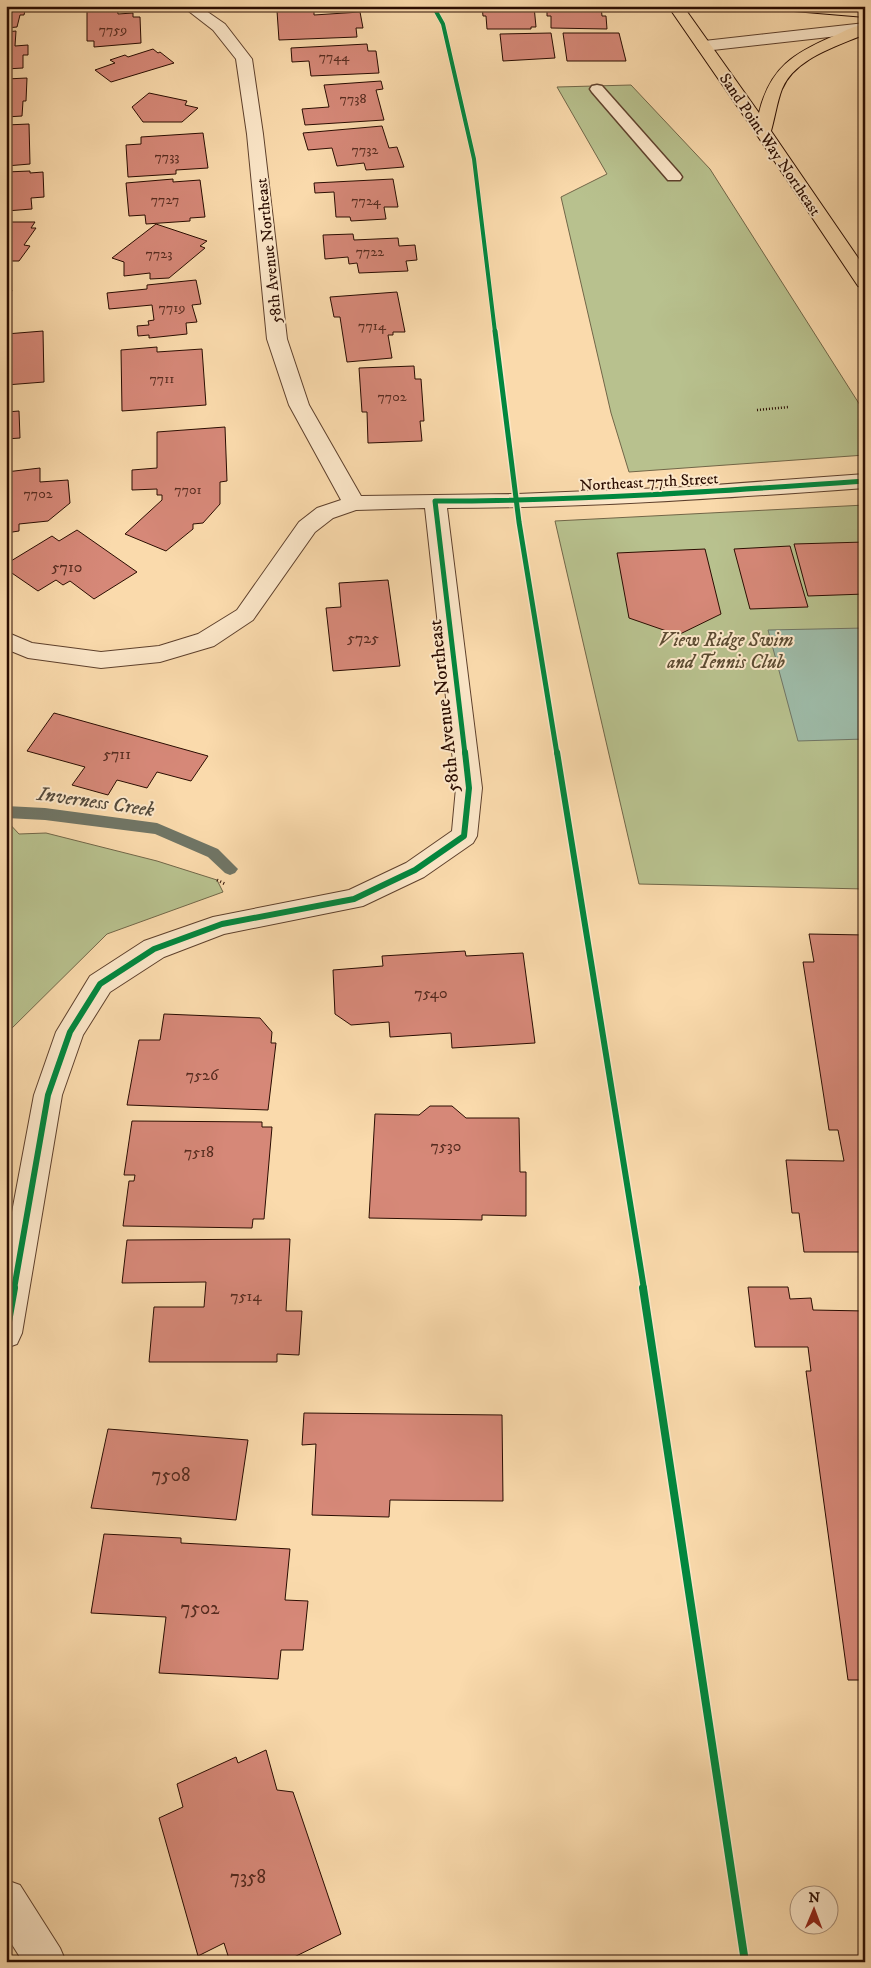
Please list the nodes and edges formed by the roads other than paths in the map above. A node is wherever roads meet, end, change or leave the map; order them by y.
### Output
1 (189, 6) edge
2 (794, 6) edge
3 (865, 12) edge
4 (670, 15) edge
5 (864, 29) edge
6 (704, 46) junction
7 (597, 89) dead end
8 (763, 131) junction
9 (674, 177) dead end
10 (865, 282) edge
11 (865, 481) edge
12 (435, 501) junction
13 (354, 503) junction
14 (6, 640) edge
15 (6, 1333) edge
16 (6, 1899) edge
17 (46, 1962) edge

1 - 13 street, 58th Avenue Northeast
2 - 3 main road
4 - 6 main road, Sand Point Way Northeast
4 - 8 main road
5 - 6 street
5 - 8 main road
6 - 8 main road, Sand Point Way Northeast
7 - 9 lane
8 - 10 main road, Sand Point Way Northeast
11 - 12 street, Northeast 77th Street
12 - 13 street, Northeast 77th Street
12 - 15 street, 58th Avenue Northeast
13 - 14 street, Northeast 77th Street
16 - 17 street

